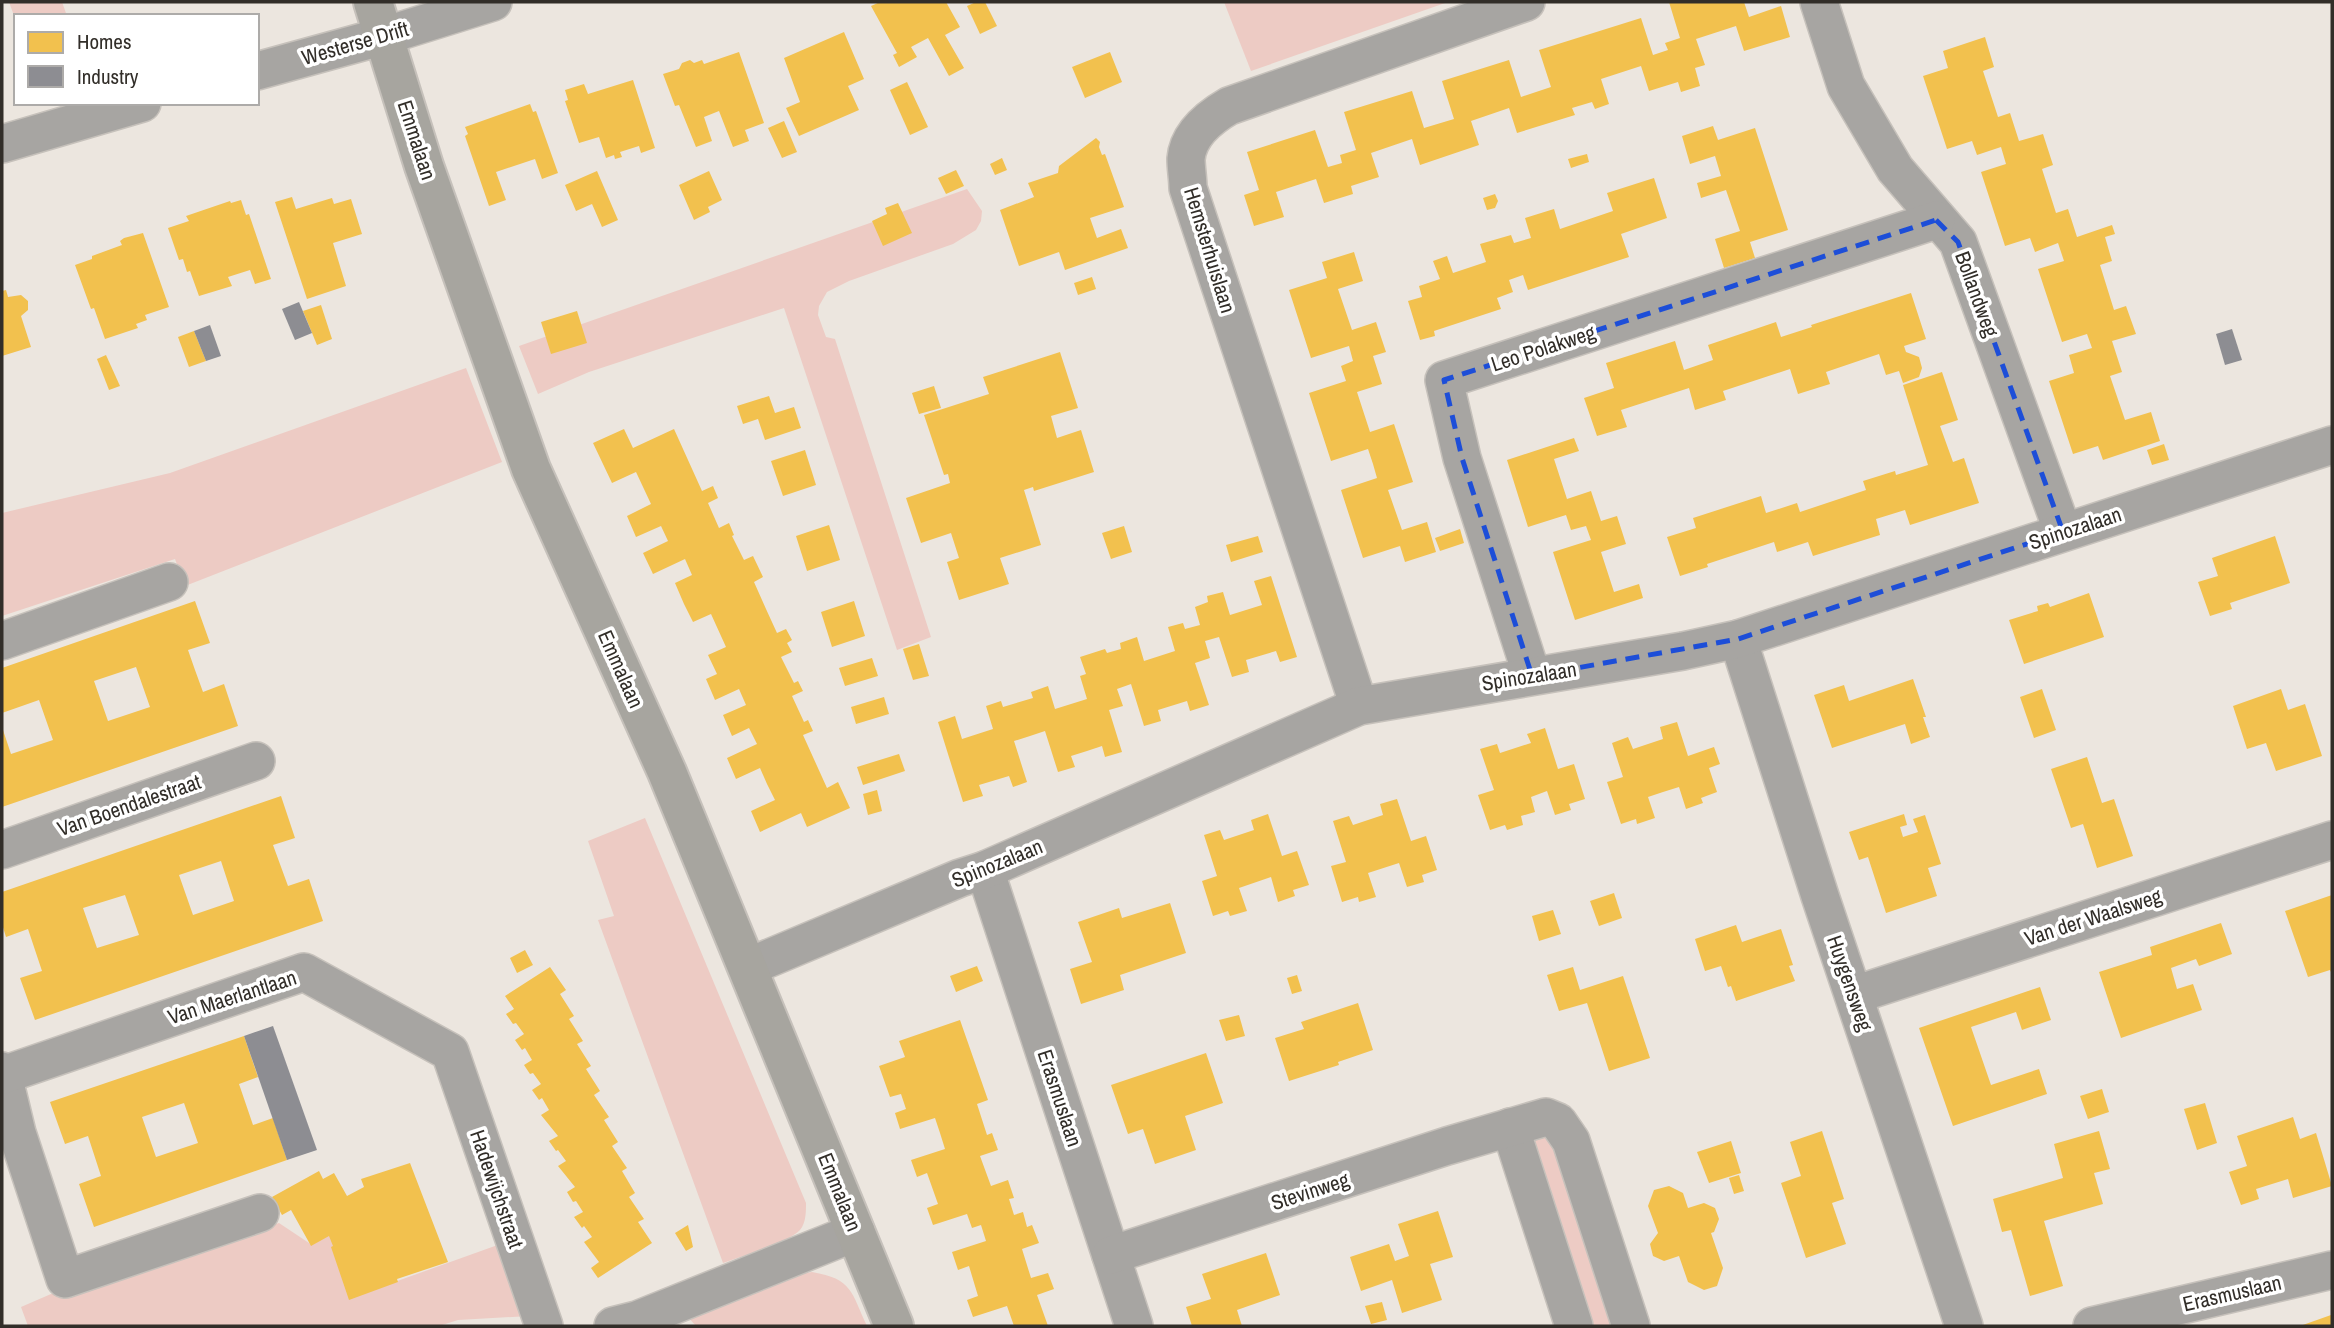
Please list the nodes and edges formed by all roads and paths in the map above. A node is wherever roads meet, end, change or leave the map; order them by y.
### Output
1 (493, 2) edge
2 (1526, 2) edge
3 (1819, 2) edge
4 (379, 19) edge
5 (259, 70) edge
6 (135, 105) edge
7 (2, 144) edge
8 (1936, 220) junction
9 (2332, 445) edge
10 (2063, 532) junction
11 (169, 582) dead end
12 (1738, 639) junction
13 (2, 641) edge
14 (1532, 676) junction
15 (1359, 706) junction
16 (256, 761) dead end
17 (2332, 839) edge
18 (2, 850) edge
19 (985, 870) junction
20 (748, 967) junction
21 (1854, 995) junction
22 (450, 1052) joint
23 (3, 1073) edge
24 (1510, 1128) junction
25 (260, 1213) dead end
26 (856, 1232) junction
27 (1111, 1255) junction
28 (2332, 1270) edge
29 (544, 1326) edge
30 (613, 1326) edge
31 (894, 1326) edge
32 (1134, 1326) edge
33 (1574, 1326) edge
34 (1631, 1326) edge
35 (1964, 1326) edge
36 (2092, 1326) edge

1 - 4 street, Westerse Drift
2 - 15 street, Hemsterhuislaan
3 - 8 street, Bollandweg
4 - 5 street, Westerse Drift
4 - 20 main road, Emmalaan
6 - 7 street
8 - 10 street, Bollandweg
8 - 14 street, Leo Polakweg
9 - 10 street, Spinozalaan
10 - 12 street, Spinozalaan
11 - 13 street
12 - 14 street, Spinozalaan
12 - 21 street, Huygensweg
14 - 15 street, Spinozalaan
15 - 19 street, Spinozalaan
16 - 18 street, Van Boendalestraat
17 - 21 street, Van der Waalsweg
19 - 20 street, Spinozalaan
19 - 27 street, Erasmuslaan
20 - 26 main road, Emmalaan
21 - 35 street, Huygensweg
22 - 23 street, Van Maerlantlaan
22 - 29 street, Hadewijchstraat
23 - 25 street, Van Maerlantlaan
24 - 27 street, Stevinweg
24 - 33 street
24 - 34 street, Stevinweg
26 - 30 street
26 - 31 main road, Emmalaan
27 - 32 street, Erasmuslaan
28 - 36 street, Erasmuslaan

